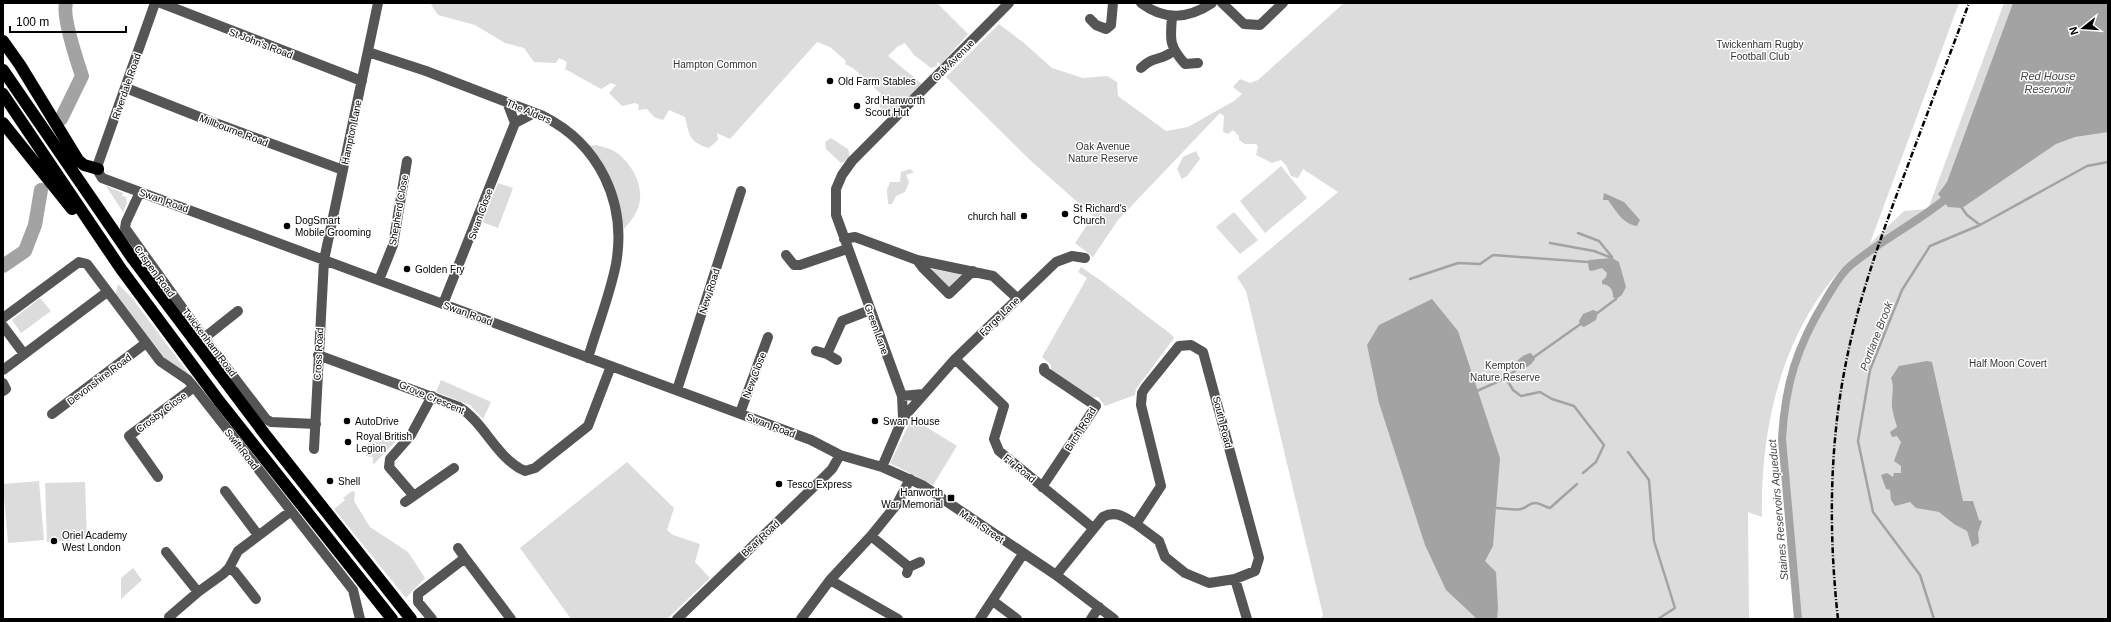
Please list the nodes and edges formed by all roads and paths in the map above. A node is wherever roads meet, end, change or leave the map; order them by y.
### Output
1 (155, 3) edge
2 (160, 3) edge
3 (378, 3) edge
4 (1008, 3) edge
5 (1112, 3) edge
6 (1141, 3) edge
7 (1212, 3) edge
8 (1222, 3) edge
9 (1283, 3) edge
10 (1172, 18) junction
11 (1090, 19) dead end
12 (3, 41) edge
13 (1173, 51) junction
14 (368, 52) junction
15 (3, 59) edge
16 (1198, 63) dead end
17 (1142, 68) dead end
18 (3, 70) edge
19 (362, 81) junction
20 (126, 88) junction
21 (3, 94) edge
22 (507, 102) junction
23 (534, 112) junction
24 (37, 120) junction
25 (3, 123) edge
26 (516, 123) junction
27 (407, 161) dead end
28 (98, 170) junction
29 (343, 170) junction
30 (836, 189) joint
31 (741, 191) dead end
32 (140, 192) junction
33 (844, 239) junction
34 (847, 249) junction
35 (786, 255) dead end
36 (1085, 258) dead end
37 (324, 260) junction
38 (917, 260) junction
39 (121, 269) junction
40 (973, 271) junction
41 (379, 280) junction
42 (107, 292) junction
43 (1017, 298) junction
44 (443, 304) junction
45 (870, 310) junction
46 (238, 311) dead end
47 (3, 318) edge
48 (3, 326) edge
49 (768, 337) dead end
50 (204, 338) junction
51 (146, 344) junction
52 (816, 351) dead end
53 (24, 354) junction
54 (826, 354) junction
55 (318, 355) junction
56 (588, 358) junction
57 (955, 359) junction
58 (837, 360) dead end
59 (611, 366) junction
60 (1044, 368) dead end
61 (3, 370) edge
62 (3, 383) edge
63 (194, 387) junction
64 (677, 390) junction
65 (3, 391) edge
66 (923, 394) junction
67 (432, 396) junction
68 (902, 396) junction
69 (740, 413) junction
70 (52, 414) dead end
71 (903, 418) junction
72 (316, 424) junction
73 (314, 449) dead end
74 (840, 455) junction
75 (882, 467) junction
76 (454, 468) dead end
77 (158, 477) dead end
78 (910, 479) junction
79 (1042, 487) junction
80 (225, 491) dead end
81 (413, 495) junction
82 (405, 502) dead end
83 (291, 511) junction
84 (1136, 524) junction
85 (1093, 528) junction
86 (258, 536) junction
87 (871, 536) junction
88 (458, 548) dead end
89 (166, 552) dead end
90 (1023, 554) junction
91 (465, 558) junction
92 (920, 562) dead end
93 (229, 568) junction
94 (1056, 575) junction
95 (1235, 579) junction
96 (830, 580) junction
97 (198, 592) junction
98 (256, 599) dead end
99 (993, 601) junction
100 (1099, 606) junction
101 (169, 617) dead end
102 (360, 619) edge
103 (392, 619) edge
104 (412, 619) edge
105 (432, 619) edge
106 (511, 619) edge
107 (677, 619) edge
108 (801, 619) edge
109 (898, 619) edge
110 (980, 619) edge
111 (1017, 619) edge
112 (1091, 619) edge
113 (1114, 619) edge
114 (1247, 619) edge

1 - 20 street, Riverdale Road
2 - 19 street, St John's Road
3 - 14 street, Hampton Lane
4 - 30 street, Oak Avenue
5 - 11 street
6 - 10 street
7 - 10 street
8 - 9 street
10 - 13 street
12 - 28 highway
13 - 16 street
13 - 17 street
14 - 19 street, Hampton Lane
14 - 22 street, The Alders
15 - 24 highway
18 - 24 highway, Twickenham Road
19 - 29 street, Hampton Lane
20 - 28 street, Riverdale Road
20 - 29 street, Millbourne Road
21 - 39 highway
22 - 23 street, The Alders
22 - 26 street
23 - 26 street
23 - 56 street, The Alders
24 - 104 highway, Twickenham Road
25 - 39 highway
26 - 44 street, Swan Close
27 - 41 street, Shepherd Close
28 - 32 street, Swan Road
29 - 37 street, Hampton Lane
30 - 33 street, Green Lane
31 - 64 street, New Road
32 - 37 street, Swan Road
32 - 50 street, Crispen Road
33 - 34 street, Green Lane
33 - 38 street
34 - 35 street
34 - 45 street, Green Lane
36 - 43 street, Forge Lane
37 - 41 street, Swan Road
37 - 55 street, Cross Road
38 - 40 street
38 - 40 street
39 - 103 highway
40 - 43 street
41 - 44 street, Swan Road
42 - 47 street, Swift Road
42 - 51 street, Swift Road
42 - 53 street
43 - 57 street, Forge Lane
44 - 56 street, Swan Road
45 - 54 street
45 - 68 street, Green Lane
46 - 50 street
48 - 53 street
49 - 69 street, New Close
50 - 72 street, Crispen Road
51 - 63 street, Swift Road
51 - 70 street, Devonshire Road
52 - 54 street
53 - 61 street
54 - 58 street
55 - 67 street, Grove Crescent
55 - 72 street, Cross Road
56 - 59 street, Swan Road
57 - 66 street, Forge Lane
57 - 79 street, Fir Road
59 - 64 street, Swan Road
59 - 67 street, Grove Crescent
60 - 79 street, Birch Road
62 - 65 street
63 - 77 street, Crosby Close
63 - 83 street, Swift Road
64 - 69 street, Swan Road
66 - 68 street
66 - 71 street, Forge Lane
67 - 81 street
68 - 71 street, Green Lane
69 - 74 street, Swan Road
71 - 75 street, Green Lane
72 - 73 street, Cross Road
74 - 75 street, Main Street
74 - 107 street, Bear Road
75 - 78 street, Main Street
76 - 81 street
78 - 87 street
78 - 90 street, Main Street
79 - 85 street, Fir Road
80 - 86 street
81 - 82 street
83 - 86 street
83 - 102 street, Swift Road
84 - 85 street, South Road
84 - 95 street, South Road
84 - 95 street, South Road
85 - 94 street, South Road
86 - 93 street
87 - 92 street
87 - 96 street
88 - 91 street
89 - 97 street
90 - 94 street, Main Street
90 - 99 street
91 - 105 street
91 - 106 street
93 - 97 street
93 - 98 street
94 - 100 street, Main Street
95 - 114 street
96 - 108 street
96 - 109 street
97 - 101 street
99 - 110 street
99 - 111 street
100 - 112 street
100 - 113 street, Main Street

